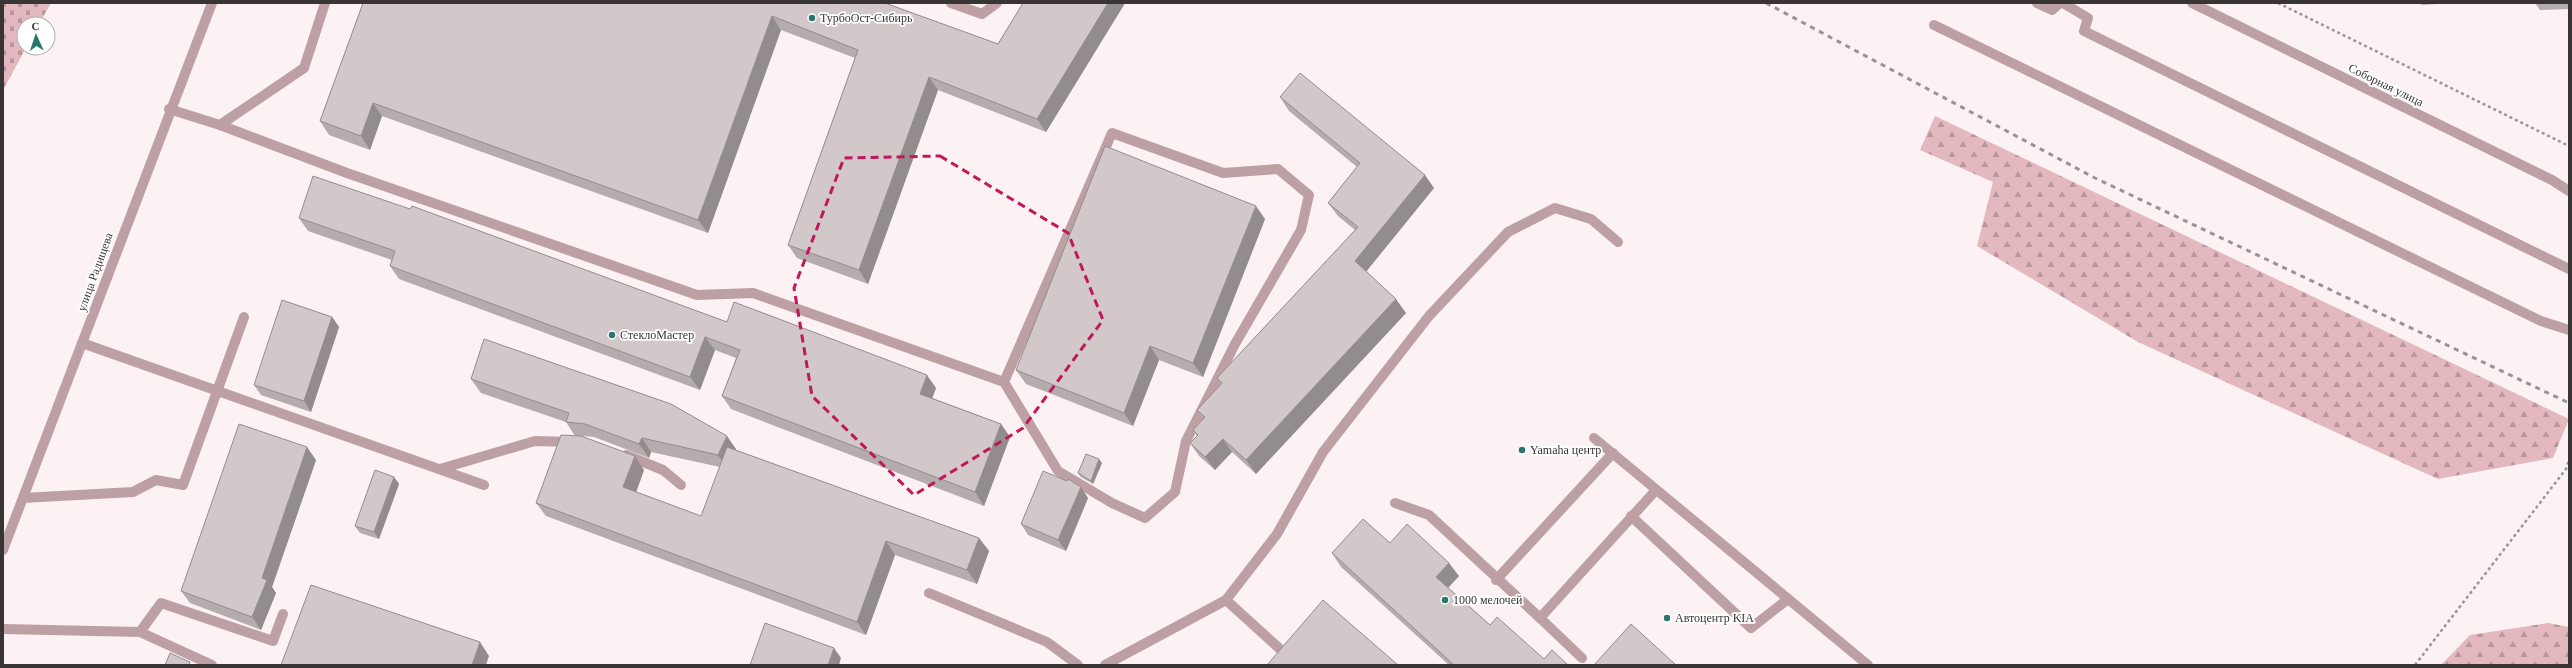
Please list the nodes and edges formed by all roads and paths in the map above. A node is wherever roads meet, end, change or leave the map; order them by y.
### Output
1 (212, 3) edge
2 (325, 3) edge
3 (951, 3) edge
4 (997, 3) edge
5 (2037, 3) edge
6 (2060, 3) edge
7 (2063, 3) edge
8 (2192, 3) edge
9 (2278, 3) edge
10 (1934, 25) dead end
11 (169, 109) junction
12 (220, 125) junction
13 (2569, 146) edge
14 (2569, 191) edge
15 (1618, 242) dead end
16 (2569, 269) edge
17 (244, 317) dead end
18 (2569, 330) edge
19 (82, 343) junction
20 (1004, 382) junction
21 (217, 391) junction
22 (1594, 438) dead end
23 (585, 443) edge
24 (613, 451) edge
25 (1612, 453) junction
26 (2569, 460) edge
27 (440, 469) junction
28 (484, 485) dead end
29 (681, 485) dead end
30 (1656, 490) junction
31 (23, 498) junction
32 (1396, 503) dead end
33 (1631, 516) junction
34 (3, 550) edge
35 (1496, 580) junction
36 (929, 592) dead end
37 (1788, 599) junction
38 (1226, 600) junction
39 (283, 614) dead end
40 (1540, 618) junction
41 (3, 629) edge
42 (140, 632) junction
43 (1280, 649) edge
44 (1582, 658) dead end
45 (212, 665) edge
46 (1078, 665) edge
47 (1105, 665) edge
48 (1868, 665) edge
49 (2415, 665) edge

1 - 11 street, улица Радищева
2 - 12 street
3 - 4 street
5 - 6 street
7 - 16 street
8 - 14 street, Соборная улица
9 - 13 path
10 - 18 street
11 - 12 street
11 - 19 street, улица Радищева
12 - 20 street
15 - 38 street
17 - 21 street
19 - 21 street
19 - 31 street, улица Радищева
20 - 20 street
21 - 27 street
21 - 31 street
22 - 25 street
23 - 27 street
24 - 29 street
25 - 30 street
25 - 35 street
26 - 49 path
27 - 28 street
30 - 33 street
30 - 37 street
31 - 34 street, улица Радищева
32 - 35 street
33 - 37 street
33 - 40 street
35 - 40 street
36 - 46 street
37 - 48 street
38 - 43 street
38 - 47 street
39 - 42 street
40 - 44 street
41 - 42 street
42 - 45 street

